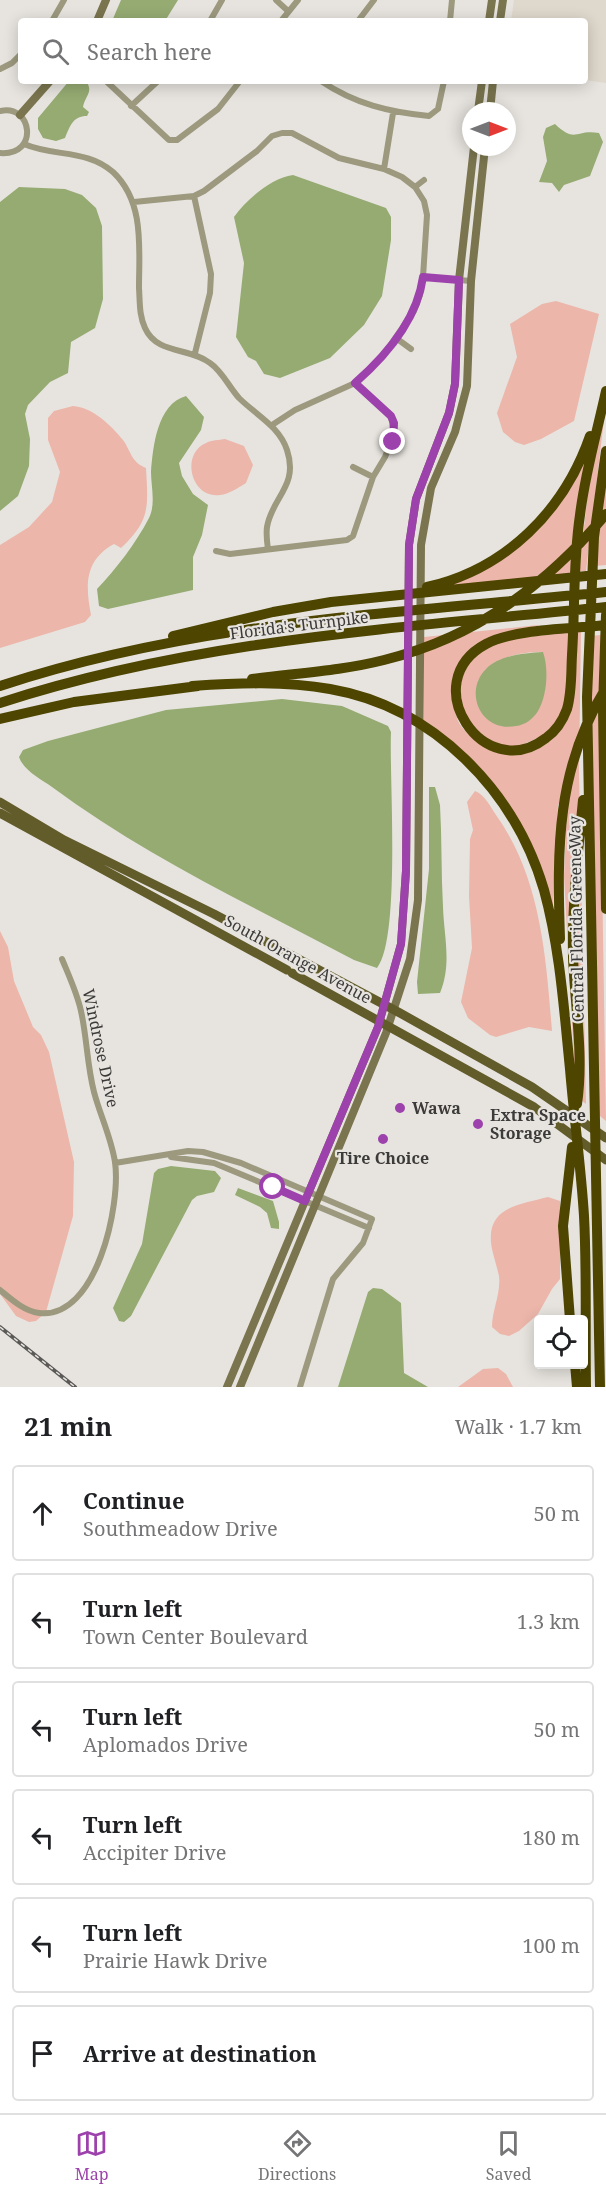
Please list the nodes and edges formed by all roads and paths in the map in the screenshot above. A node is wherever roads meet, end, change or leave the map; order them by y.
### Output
1 (64, 0) edge
2 (106, 0) edge
3 (222, 0) edge
4 (276, 0) edge
5 (298, 0) edge
6 (374, 0) edge
7 (452, 0) edge
8 (492, 0) edge
9 (503, 0) edge
10 (288, 11) junction
11 (54, 18) edge
12 (98, 18) edge
13 (212, 18) edge
14 (283, 18) edge
15 (360, 18) edge
16 (450, 18) edge
17 (489, 18) edge
18 (500, 18) edge
19 (18, 56) edge
20 (0, 69) edge
21 (47, 84) edge
22 (109, 84) edge
23 (155, 84) edge
24 (238, 84) edge
25 (327, 84) edge
26 (443, 84) edge
27 (482, 84) edge
28 (493, 84) edge
29 (479, 102) edge
30 (491, 102) edge
31 (131, 106) junction
32 (0, 111) edge
33 (393, 112) junction
34 (20, 115) junction
35 (24, 144) junction
36 (0, 153) edge
37 (473, 156) edge
38 (484, 156) edge
39 (384, 169) junction
40 (424, 180) dead end
41 (415, 187) junction
42 (194, 196) junction
43 (134, 202) junction
44 (423, 277) junction
45 (459, 280) junction
46 (471, 281) junction
47 (396, 338) junction
48 (411, 349) dead end
49 (195, 353) junction
50 (606, 378) edge
51 (355, 383) junction
52 (606, 391) edge
53 (272, 425) junction
54 (606, 451) edge
55 (353, 467) dead end
56 (373, 477) junction
57 (606, 514) edge
58 (268, 549) junction
59 (216, 551) dead end
60 (606, 574) edge
61 (606, 592) edge
62 (376, 597) junction
63 (606, 607) edge
64 (606, 615) edge
65 (605, 628) edge
66 (36, 674) junction
67 (0, 686) edge
68 (192, 686) junction
69 (606, 688) edge
70 (0, 703) edge
71 (0, 719) edge
72 (588, 753) junction
73 (0, 802) edge
74 (0, 813) edge
75 (606, 909) edge
76 (62, 959) dead end
77 (385, 1006) junction
78 (395, 1010) junction
79 (563, 1012) junction
80 (385, 1023) junction
81 (575, 1103) junction
82 (606, 1138) edge
83 (575, 1148) junction
84 (164, 1156) junction
85 (606, 1160) edge
86 (115, 1163) junction
87 (241, 1163) junction
88 (237, 1172) junction
89 (307, 1197) junction
90 (317, 1201) junction
91 (369, 1228) junction
92 (0, 1290) edge
93 (570, 1315) edge
94 (575, 1369) edge
95 (227, 1387) edge
96 (240, 1387) edge
97 (300, 1387) edge
98 (577, 1387) edge
99 (586, 1387) edge
100 (600, 1387) edge

1 - 11 street
2 - 12 main road
3 - 13 street
4 - 10 street
5 - 10 street
6 - 15 street
7 - 16 street
8 - 17 main road
9 - 18 main road
10 - 14 street
19 - 20 street
21 - 34 main road
22 - 31 street
23 - 31 street
24 - 31 street
25 - 33 street
26 - 33 street
27 - 29 main road
28 - 30 main road
32 - 34 street
33 - 39 street
34 - 35 street
35 - 36 street
35 - 43 street
37 - 45 main road
38 - 46 main road
39 - 41 street
39 - 42 street
40 - 41 street
41 - 44 street
42 - 43 street
42 - 49 street
43 - 49 street
44 - 45 street
44 - 47 street
45 - 46 street
45 - 77 main road
46 - 78 main road
47 - 48 street
47 - 51 street
49 - 53 street
50 - 62 highway
51 - 53 street
51 - 56 street
52 - 65 highway
53 - 58 street
54 - 72 highway, Central Florida GreeneWay
55 - 56 street
56 - 58 street
57 - 68 highway
58 - 59 street
60 - 62 highway
61 - 66 highway, Florida's Turnpike
62 - 66 highway
63 - 70 highway, Florida's Turnpike
64 - 65 highway, Central Florida GreeneWay
65 - 75 highway, Central Florida GreeneWay
66 - 67 highway, Florida's Turnpike
68 - 71 highway
68 - 79 highway
69 - 79 highway
72 - 81 highway
72 - 100 highway, Central Florida GreeneWay
73 - 77 main road, South Orange Avenue
74 - 80 main road, South Orange Avenue
76 - 86 street, Windrose Drive
77 - 78 main road, South Orange Avenue
77 - 80 main road
78 - 80 main road
78 - 82 main road, South Orange Avenue
79 - 81 highway
80 - 85 main road, South Orange Avenue
80 - 89 main road
80 - 90 main road
81 - 83 highway
83 - 93 highway
83 - 99 highway
84 - 86 street
84 - 87 street
84 - 88 street
86 - 92 street, Windrose Drive
87 - 88 street
87 - 89 street
88 - 89 street
89 - 90 street
89 - 95 main road
90 - 91 street
90 - 91 street
90 - 96 main road
91 - 97 street
94 - 98 highway

